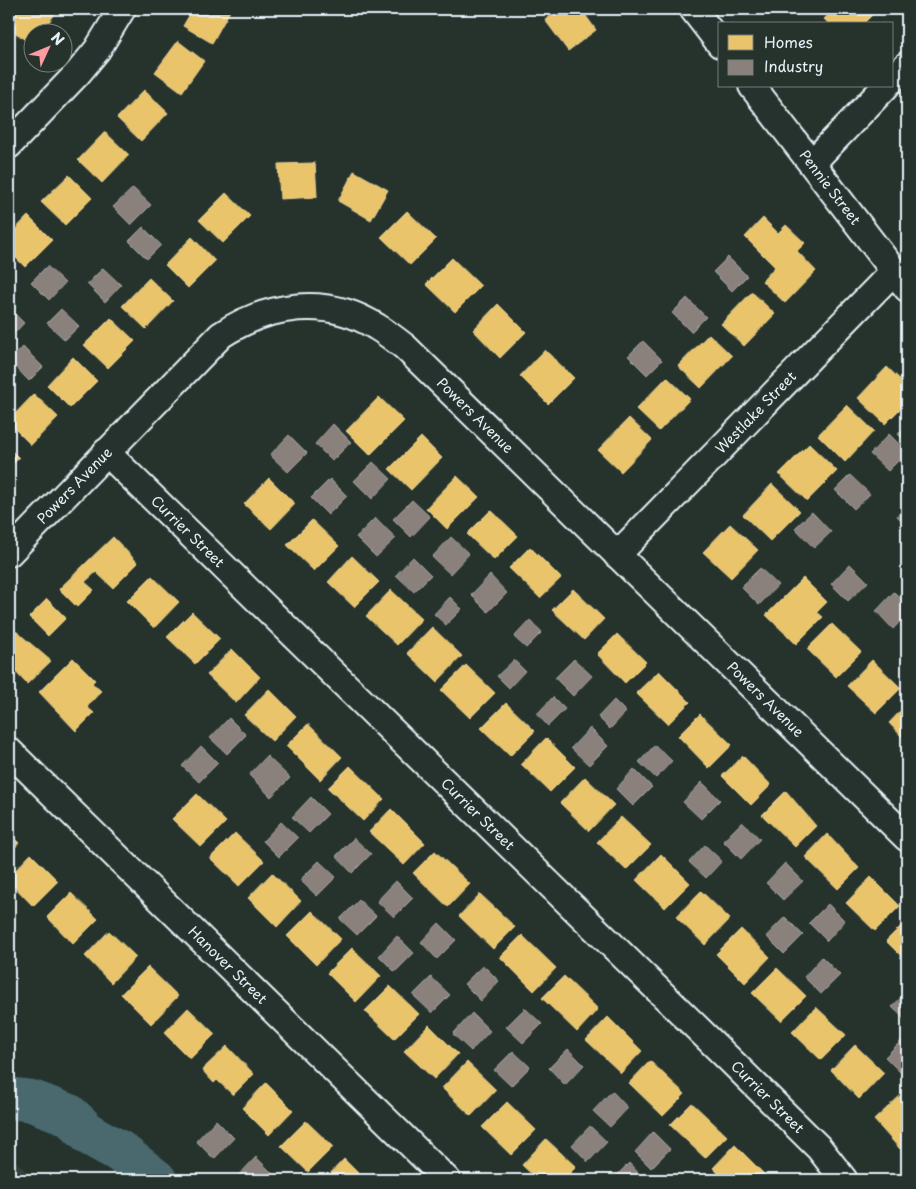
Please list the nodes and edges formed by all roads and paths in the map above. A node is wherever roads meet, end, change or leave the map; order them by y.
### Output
1 (122, 9) edge
2 (693, 9) edge
3 (718, 41) edge
4 (907, 65) edge
5 (894, 78) edge
6 (754, 88) edge
7 (884, 88) edge
8 (9, 145) edge
9 (812, 163) junction
10 (901, 280) edge
11 (106, 452) junction
12 (9, 553) edge
13 (617, 555) junction
14 (9, 751) edge
15 (907, 838) edge
16 (447, 1180) edge
17 (842, 1180) edge

1 - 8 street
2 - 3 street
4 - 5 street
6 - 9 street, Pennie Street
7 - 9 street
9 - 10 street, Pennie Street
10 - 13 street, Westlake Street
11 - 12 street, Powers Avenue
11 - 13 street, Powers Avenue
11 - 17 street, Currier Street
13 - 15 street, Powers Avenue
14 - 16 street, Hanover Street

